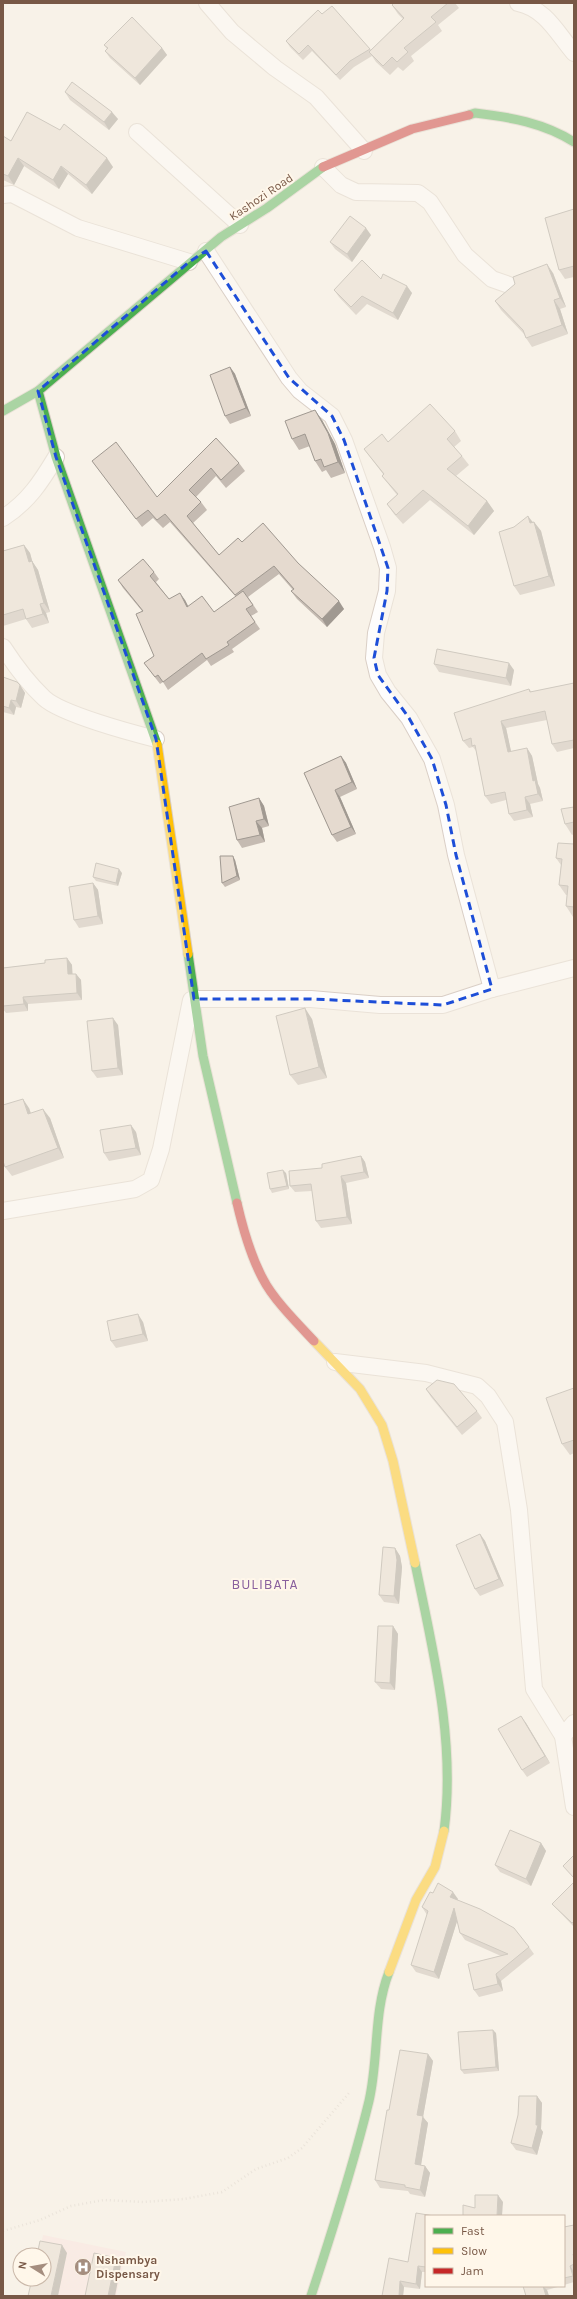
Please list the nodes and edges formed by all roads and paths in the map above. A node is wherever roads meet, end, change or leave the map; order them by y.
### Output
1 (207, 3) edge
2 (518, 3) edge
3 (541, 8) edge
4 (574, 53) edge
5 (137, 132) dead end
6 (574, 142) edge
7 (364, 151) junction
8 (323, 167) junction
9 (3, 195) edge
10 (240, 225) junction
11 (206, 251) junction
12 (189, 262) junction
13 (510, 285) dead end
14 (38, 391) junction
15 (3, 411) edge
16 (56, 457) junction
17 (3, 518) edge
18 (3, 647) edge
19 (156, 739) junction
20 (574, 968) edge
21 (492, 990) junction
22 (194, 995) junction
23 (3, 1211) edge
24 (335, 1362) junction
25 (574, 1723) edge
26 (563, 1736) junction
27 (574, 1807) edge
28 (352, 2090) dead end
29 (3, 2230) edge
30 (311, 2296) edge

1 - 7 street
2 - 3 street
3 - 4 street
5 - 10 street
6 - 7 street, Kashozi Road
7 - 8 street, Kashozi Road
8 - 10 street, Kashozi Road
8 - 13 street
9 - 12 street
10 - 11 street, Kashozi Road
11 - 12 street, Kashozi Road
11 - 21 street
12 - 14 street, Kashozi Road
14 - 15 street, Kashozi Road
14 - 16 street
16 - 17 street
16 - 19 street
18 - 19 street
19 - 22 street
20 - 21 street
21 - 22 street
22 - 23 street
22 - 24 street
24 - 26 street
24 - 30 street
25 - 26 street
26 - 27 street
28 - 29 path

